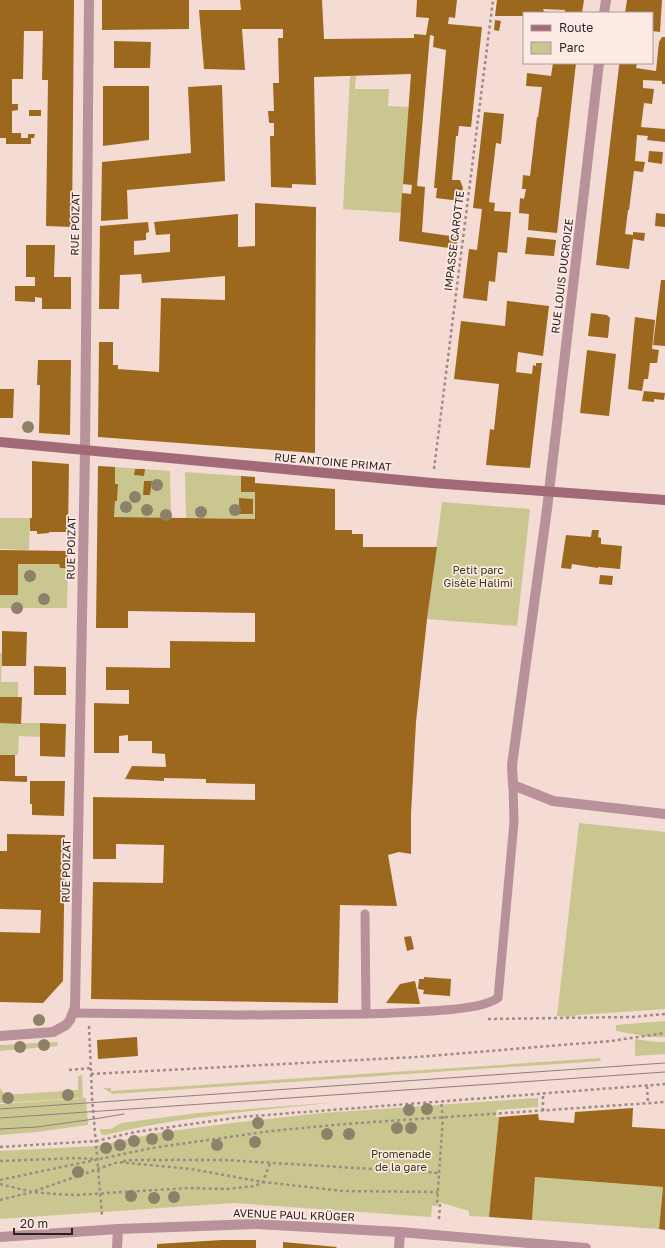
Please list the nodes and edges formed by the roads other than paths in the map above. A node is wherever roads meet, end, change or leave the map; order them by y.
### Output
1 (89, 0) edge
2 (606, 0) edge
3 (604, 12) edge
4 (599, 64) edge
5 (0, 442) edge
6 (85, 451) junction
7 (549, 491) junction
8 (665, 500) edge
9 (513, 785) junction
10 (665, 814) edge
11 (365, 914) dead end
12 (73, 1013) junction
13 (366, 1014) junction
14 (0, 1036) edge
15 (118, 1229) junction
16 (400, 1232) junction
17 (0, 1237) edge
18 (117, 1248) edge
19 (399, 1248) edge
20 (586, 1248) edge

1 - 6 street, RUE POIZAT
2 - 3 street
4 - 7 street, RUE LOUIS DUCROIZE
5 - 6 main road, RUE ANTOINE PRIMAT
6 - 7 main road, RUE ANTOINE PRIMAT
6 - 12 street, RUE POIZAT
7 - 8 main road, RUE ANTOINE PRIMAT
7 - 9 street, RUE LOUIS DUCROIZE
9 - 10 street
9 - 13 lane
11 - 13 lane
12 - 13 lane
12 - 14 street
15 - 16 street, AVENUE PAUL KRÜGER
15 - 17 street, AVENUE PAUL KRÜGER
15 - 18 street
16 - 19 street
16 - 20 street, AVENUE PAUL KRÜGER

